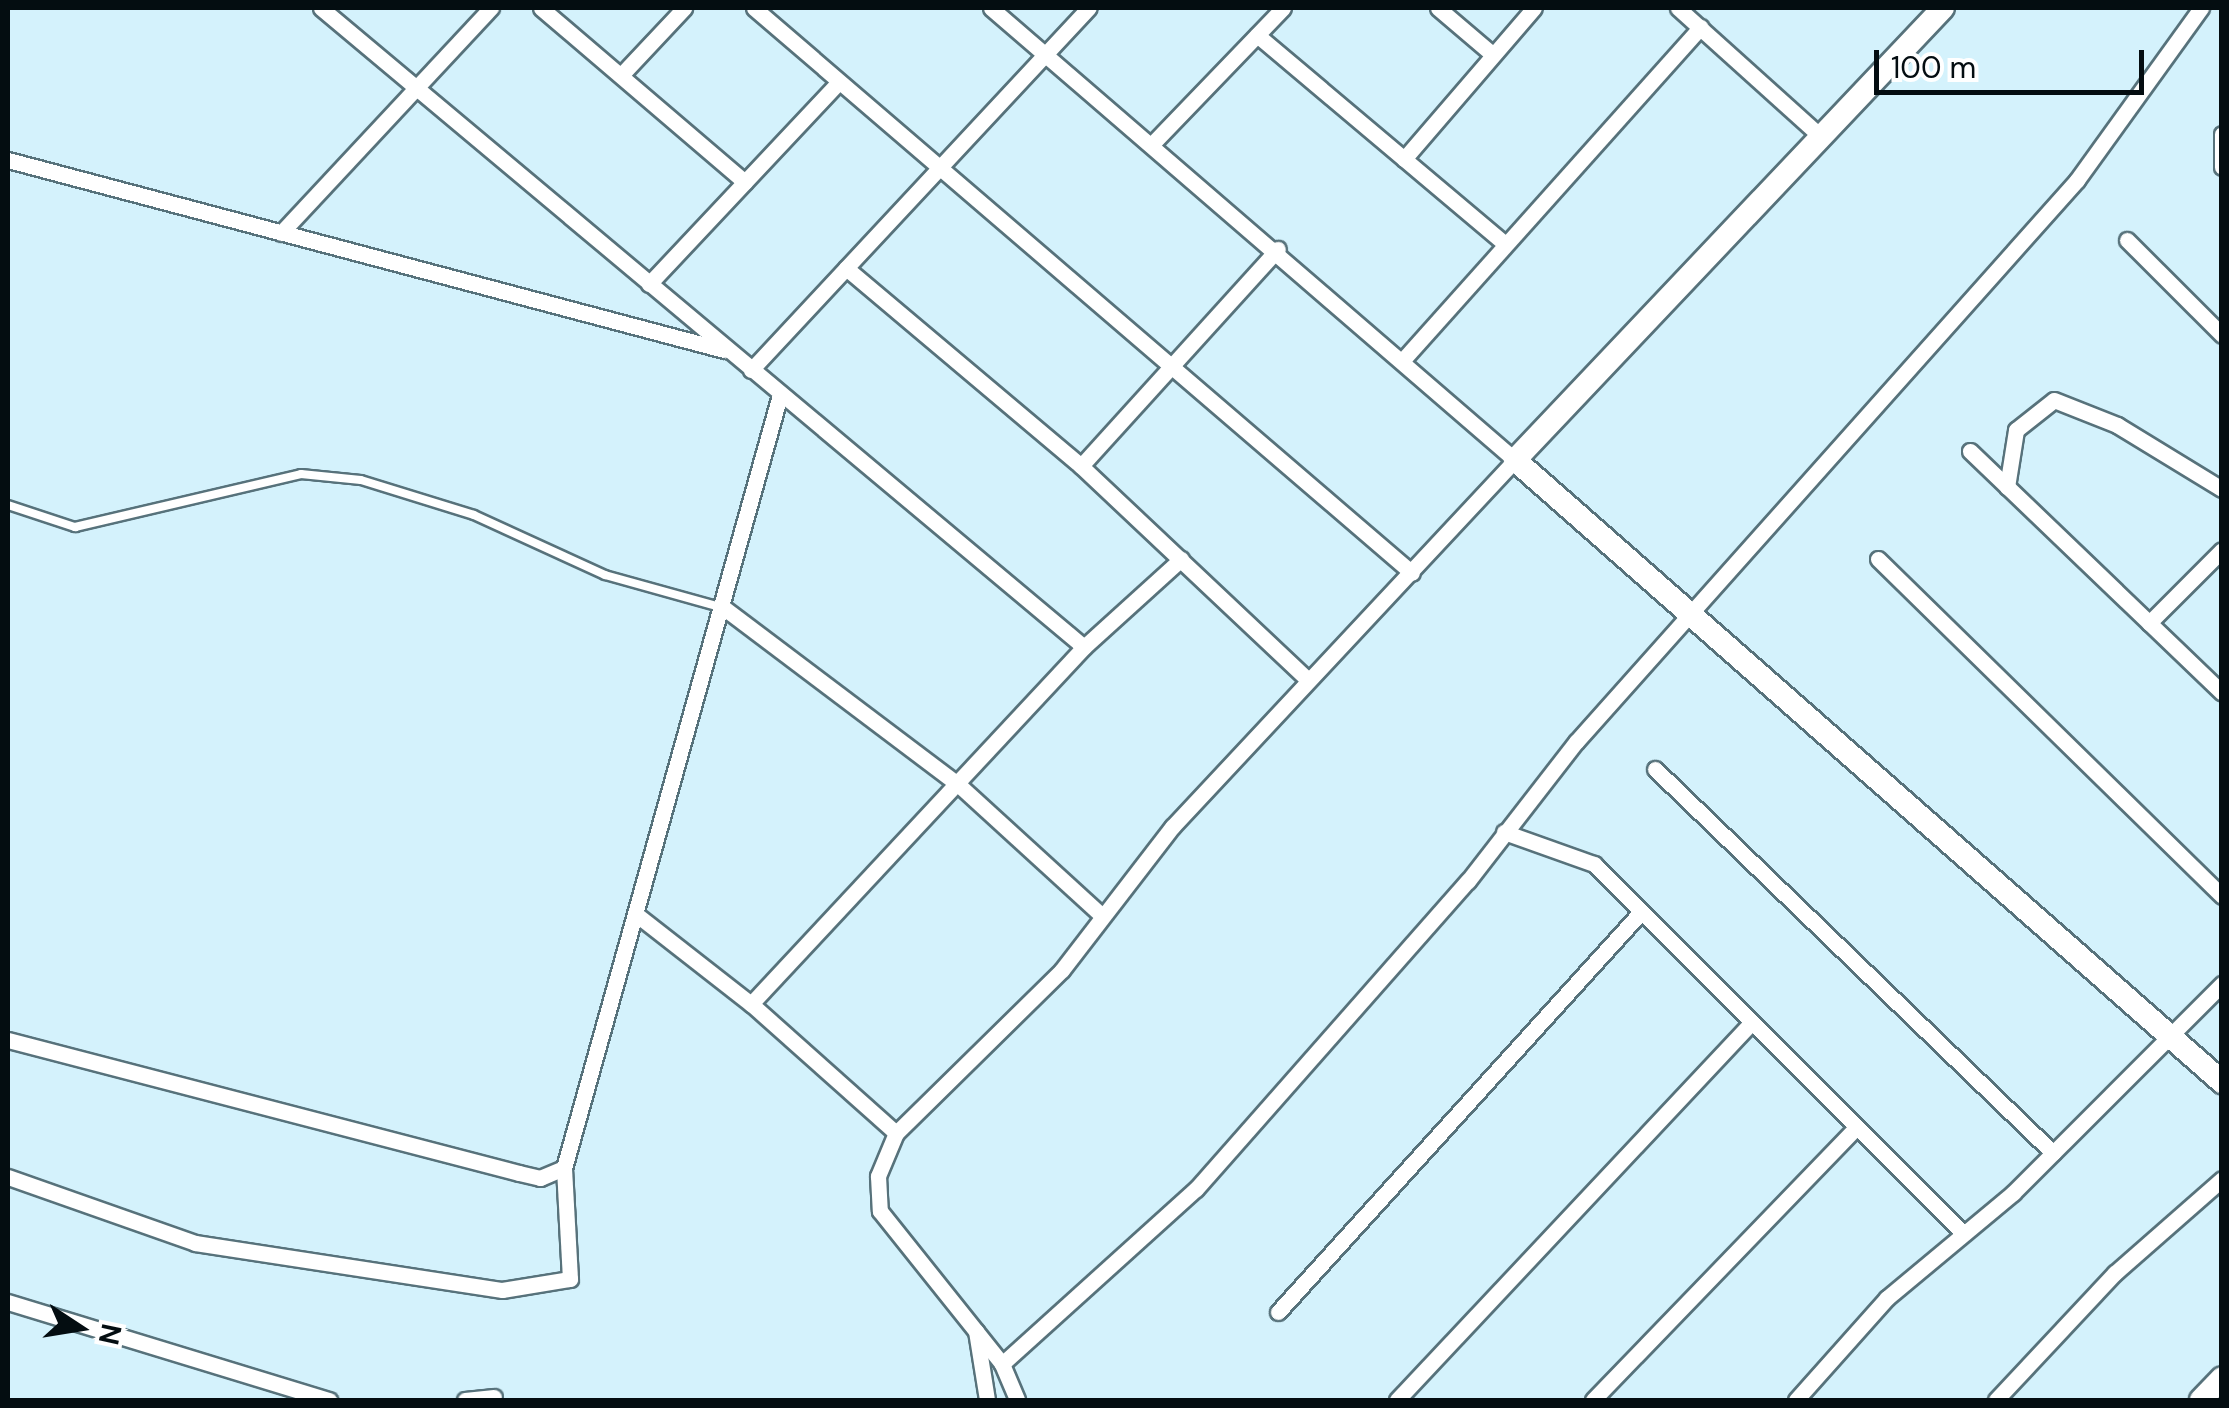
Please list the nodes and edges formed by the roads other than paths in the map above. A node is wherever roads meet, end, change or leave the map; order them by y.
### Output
1 (323, 8) edge
2 (491, 8) edge
3 (541, 8) edge
4 (684, 8) edge
5 (754, 8) edge
6 (991, 8) edge
7 (1089, 8) edge
8 (1284, 8) edge
9 (1438, 8) edge
10 (1534, 8) edge
11 (1678, 8) edge
12 (2201, 8) edge
13 (1935, 10) edge
14 (1701, 27) junction
15 (1258, 35) junction
16 (1492, 54) junction
17 (1046, 55) junction
18 (624, 72) junction
19 (837, 84) junction
20 (416, 88) junction
21 (1819, 134) junction
22 (2222, 134) edge
23 (1154, 142) junction
24 (1404, 159) junction
25 (8, 160) edge
26 (2222, 166) edge
27 (936, 172) junction
28 (745, 182) junction
29 (281, 233) junction
30 (2126, 240) dead end
31 (1505, 244) junction
32 (1278, 250) junction
33 (846, 268) junction
34 (649, 284) junction
35 (2222, 334) edge
36 (728, 351) junction
37 (1402, 360) junction
38 (1170, 367) junction
39 (750, 370) junction
40 (780, 395) junction
41 (1970, 451) dead end
42 (1515, 460) junction
43 (1082, 466) junction
44 (2008, 487) junction
45 (2222, 490) edge
46 (8, 505) edge
47 (2222, 550) edge
48 (1180, 558) junction
49 (1878, 559) dead end
50 (1412, 573) junction
51 (724, 608) junction
52 (1690, 612) junction
53 (2149, 623) junction
54 (1084, 647) junction
55 (1308, 680) junction
56 (2222, 694) edge
57 (1655, 769) dead end
58 (960, 786) junction
59 (1504, 832) junction
60 (2222, 896) edge
61 (1640, 913) junction
62 (1100, 914) junction
63 (638, 915) junction
64 (2222, 984) edge
65 (751, 1004) junction
66 (1751, 1023) junction
67 (2172, 1039) junction
68 (8, 1040) edge
69 (2222, 1082) edge
70 (1855, 1129) junction
71 (896, 1133) junction
72 (2053, 1154) junction
73 (564, 1168) junction
74 (8, 1177) edge
75 (2222, 1179) edge
76 (1963, 1233) junction
77 (8, 1302) edge
78 (1278, 1312) dead end
79 (976, 1331) junction
80 (1002, 1364) junction
81 (2222, 1378) edge
82 (494, 1397) dead end
83 (1015, 1398) edge
84 (329, 1400) edge
85 (465, 1400) edge
86 (991, 1400) edge
87 (1397, 1400) edge
88 (1593, 1400) edge
89 (1796, 1400) edge
90 (1996, 1400) edge
91 (2201, 1400) edge

1 - 20 street
2 - 20 street
3 - 18 street
4 - 18 street
5 - 19 street
6 - 17 street
7 - 17 street
8 - 15 street
9 - 16 street
10 - 16 street
11 - 14 street
12 - 52 street
13 - 21 street
14 - 21 street
14 - 31 street
15 - 23 street
15 - 24 street
16 - 24 street
17 - 23 street
17 - 27 street
18 - 28 street
19 - 27 street
19 - 28 street
20 - 29 street
20 - 34 street
21 - 42 street
22 - 26 street
23 - 32 street
24 - 31 street
25 - 29 street
27 - 33 street
27 - 38 street
28 - 34 street
29 - 36 street
30 - 35 street
31 - 37 street
32 - 37 street
32 - 38 street
33 - 39 street
33 - 43 street
34 - 36 street
36 - 39 street
37 - 42 street
38 - 43 street
38 - 50 street
39 - 40 street
40 - 51 street
40 - 54 street
41 - 44 street
42 - 50 street
42 - 52 street
43 - 48 street
44 - 45 street
44 - 53 street
46 - 51 lane
47 - 53 street
48 - 54 street
48 - 55 street
49 - 60 street
50 - 55 street
51 - 58 street
51 - 63 street
52 - 59 street
52 - 67 street
53 - 56 street
54 - 58 street
55 - 62 street
57 - 72 street
58 - 62 street
58 - 65 street
59 - 61 street
59 - 80 street
61 - 66 street
61 - 78 street
62 - 71 street
63 - 65 street
63 - 73 street
64 - 67 street
65 - 71 street
66 - 70 street
66 - 87 street
67 - 69 street
67 - 72 street
68 - 73 street
70 - 76 street
70 - 88 street
71 - 79 street
72 - 76 street
73 - 74 street
75 - 90 street
76 - 89 street
77 - 84 street
79 - 80 street
79 - 86 street
80 - 83 street
81 - 91 street
82 - 85 street
83 - 86 street

